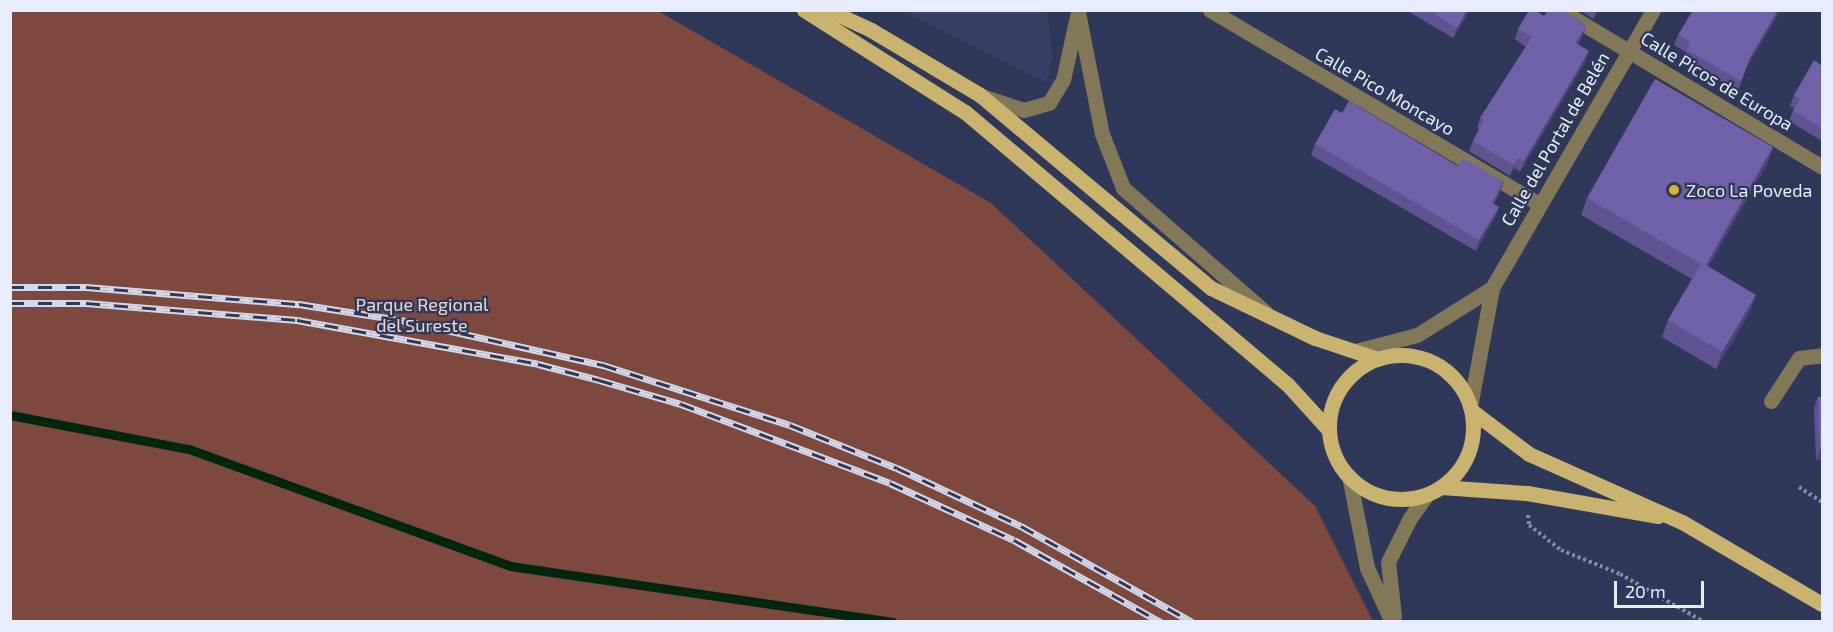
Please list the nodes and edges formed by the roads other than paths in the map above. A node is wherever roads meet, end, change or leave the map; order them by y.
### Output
1 (804, 10) edge
2 (828, 10) edge
3 (1210, 10) edge
4 (1560, 10) edge
5 (1653, 10) edge
6 (1078, 11) edge
7 (1629, 52) junction
8 (980, 95) junction
9 (1822, 167) edge
10 (1539, 204) junction
11 (1492, 288) junction
12 (1277, 322) junction
13 (1355, 351) junction
14 (1822, 355) edge
15 (1378, 359) junction
16 (1771, 401) dead end
17 (1471, 409) junction
18 (1329, 430) junction
19 (1349, 476) junction
20 (1442, 487) junction
21 (1427, 495) junction
22 (1682, 522) junction
23 (1822, 604) edge
24 (1393, 621) edge

1 - 18 main road
2 - 8 main road
3 - 10 street, Calle Pico Moncayo
4 - 7 street, Calle Picos de Europa
5 - 7 street, Calle del Portal de Belén
6 - 8 street
6 - 12 street
7 - 9 street, Calle Picos de Europa
7 - 10 street, Calle del Portal de Belén
8 - 12 main road
10 - 11 street, Calle del Portal de Belén
11 - 13 street
11 - 17 street
12 - 13 main road
13 - 15 main road
14 - 16 street
15 - 17 main road
15 - 18 main road
17 - 20 main road
17 - 22 main road
18 - 19 main road
19 - 21 main road
19 - 24 street
20 - 21 main road
20 - 22 main road
21 - 24 street
22 - 23 main road

